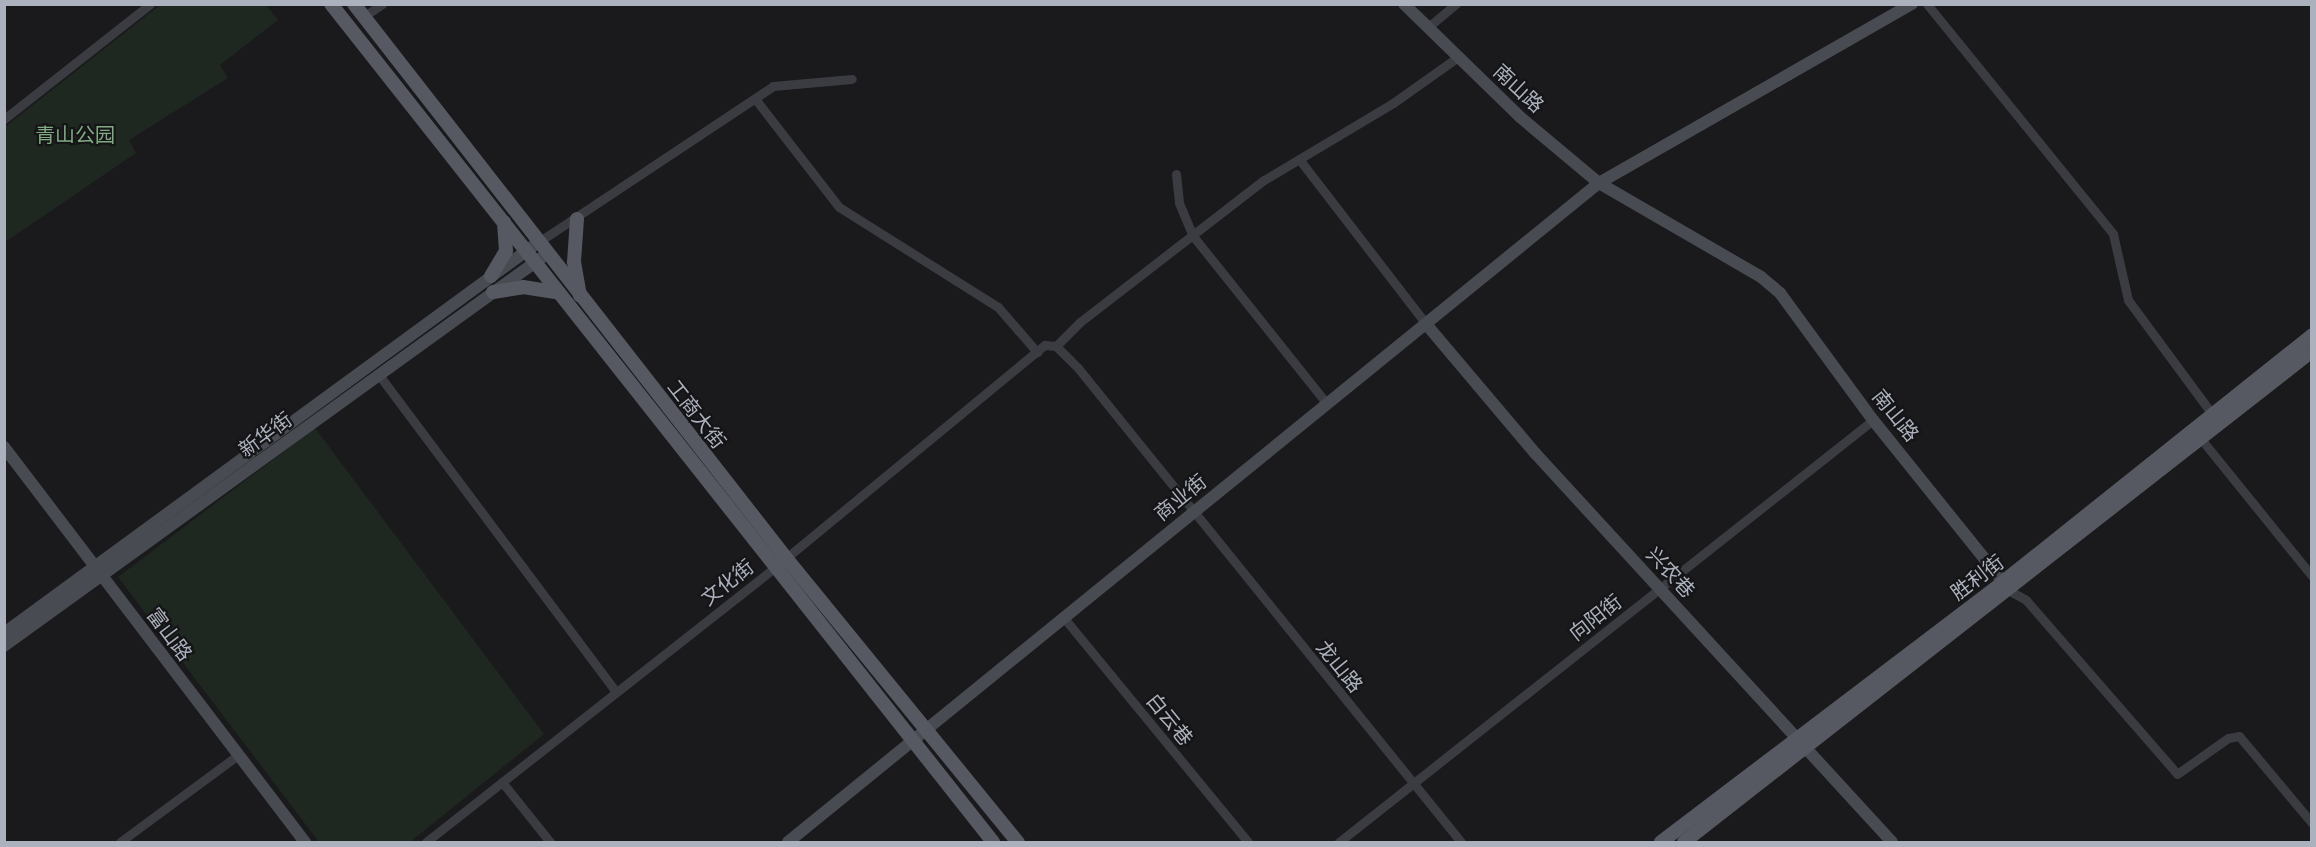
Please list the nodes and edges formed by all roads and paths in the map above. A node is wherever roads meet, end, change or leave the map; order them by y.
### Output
1 (150, 4) edge
2 (331, 4) edge
3 (354, 4) edge
4 (382, 4) edge
5 (1404, 4) edge
6 (1456, 4) edge
7 (1912, 4) edge
8 (1927, 4) edge
9 (363, 17) junction
10 (1427, 28) junction
11 (1458, 57) junction
12 (852, 79) dead end
13 (756, 100) junction
14 (4, 119) edge
15 (1299, 159) junction
16 (1176, 174) dead end
17 (1599, 183) junction
18 (500, 215) junction
19 (577, 219) junction
20 (1193, 236) junction
21 (544, 247) junction
22 (527, 249) junction
23 (536, 261) junction
24 (491, 276) junction
25 (493, 292) junction
26 (559, 293) junction
27 (582, 300) junction
28 (1426, 324) junction
29 (2312, 335) edge
30 (1056, 346) junction
31 (2312, 351) edge
32 (1037, 352) junction
33 (379, 375) junction
34 (1327, 405) junction
35 (2212, 414) junction
36 (1874, 420) junction
37 (2201, 439) junction
38 (4, 447) edge
39 (1192, 512) junction
40 (786, 558) junction
41 (774, 568) junction
42 (98, 572) junction
43 (2312, 576) edge
44 (2007, 586) junction
45 (1660, 589) junction
46 (1064, 618) junction
47 (4, 633) edge
48 (4, 646) edge
49 (616, 692) junction
50 (928, 731) junction
51 (1800, 741) junction
52 (913, 742) junction
53 (238, 755) junction
54 (502, 782) junction
55 (1412, 784) junction
56 (2308, 810) edge
57 (2312, 823) edge
58 (120, 843) edge
59 (305, 843) edge
60 (426, 843) edge
61 (550, 843) edge
62 (788, 843) edge
63 (993, 843) edge
64 (1018, 843) edge
65 (1248, 843) edge
66 (1339, 843) edge
67 (1461, 843) edge
68 (1661, 843) edge
69 (1684, 843) edge
70 (1892, 843) edge

1 - 14 street
2 - 18 main road, 工商大街
3 - 9 main road, 工商大街
4 - 9 street
5 - 10 street, 南山路
6 - 10 street
7 - 17 street, 商业街
8 - 35 street
9 - 21 main road, 工商大街
10 - 11 street, 南山路
11 - 15 street
11 - 17 street, 南山路
12 - 13 street
13 - 19 street
13 - 32 street
15 - 20 street
15 - 28 street
16 - 20 street
17 - 28 street, 商业街
17 - 36 street, 南山路
18 - 22 main road, 工商大街
18 - 24 main road
19 - 21 street
19 - 27 main road
20 - 30 street
20 - 34 street
21 - 22 street, 新华街
21 - 23 street, 新华街
21 - 27 main road, 工商大街
22 - 23 main road, 工商大街
22 - 24 street, 新华街
23 - 25 street, 新华街
23 - 26 main road, 工商大街
24 - 42 street, 新华街
25 - 26 main road
25 - 33 street, 新华街
26 - 41 main road, 工商大街
27 - 40 main road, 工商大街
28 - 34 street, 商业街
28 - 45 street, 兴农巷
29 - 35 main road, 胜利街
30 - 32 street, 文化街
30 - 39 street, 龙山路
31 - 37 main road, 胜利街
32 - 40 street, 文化街
33 - 42 street, 新华街
33 - 49 street
34 - 39 street, 商业街
35 - 44 main road, 胜利街
36 - 44 street, 南山路
36 - 45 street, 向阳街
37 - 43 street
37 - 44 main road, 胜利街
38 - 42 street, 富山路
39 - 46 street, 商业街
39 - 55 street, 龙山路
40 - 41 street, 文化街
40 - 50 main road, 工商大街
41 - 49 street, 文化街
41 - 52 main road, 工商大街
42 - 47 street, 新华街
42 - 48 street, 新华街
42 - 53 street, 富山路
44 - 51 main road, 胜利街
44 - 56 street, 南山路
45 - 51 street, 兴农巷
45 - 55 street, 向阳街
46 - 50 street, 商业街
46 - 65 street, 白云巷
49 - 54 street, 文化街
50 - 52 street, 商业街
50 - 64 main road, 工商大街
51 - 68 main road, 胜利街
51 - 69 main road, 胜利街
51 - 70 street, 兴农巷
52 - 62 street, 商业街
52 - 63 main road, 工商大街
53 - 58 street
53 - 59 street, 富山路
54 - 60 street, 文化街
54 - 61 street
55 - 66 street, 向阳街
55 - 67 street, 龙山路
56 - 57 street, 南山路

